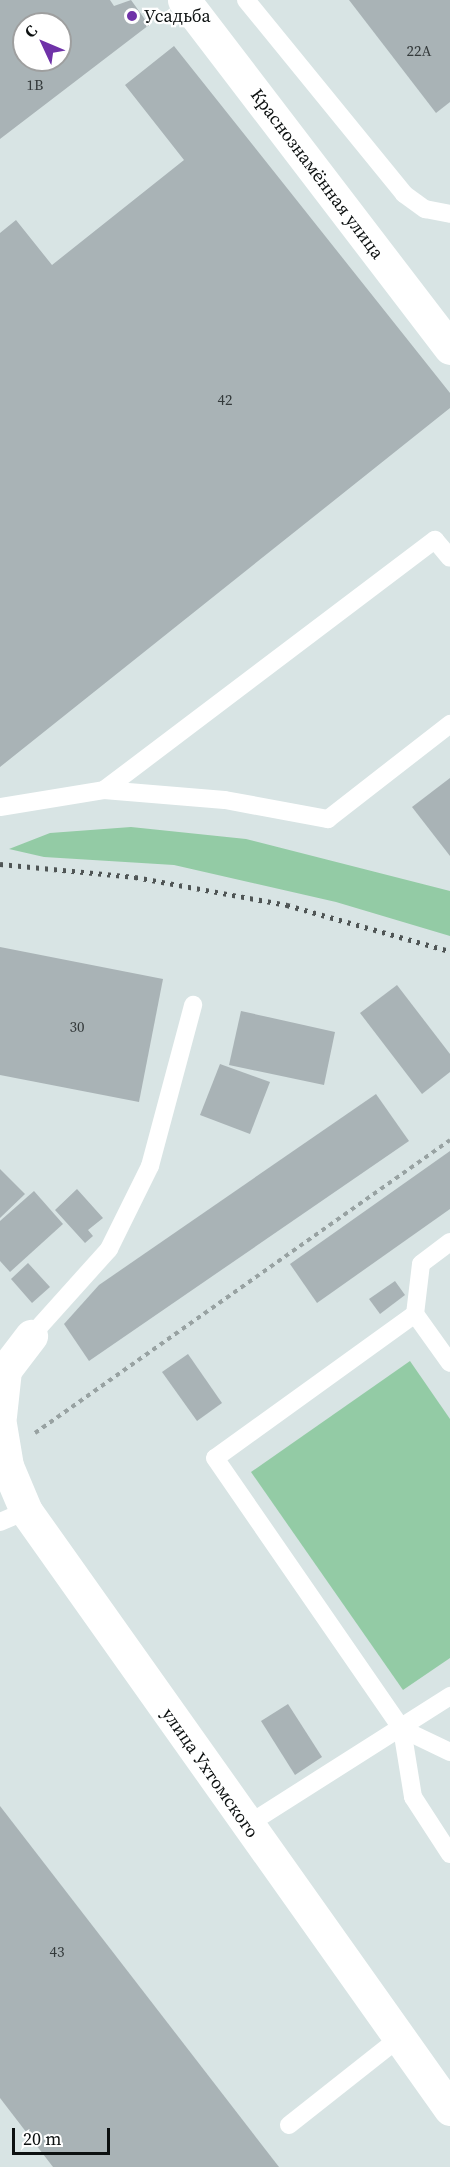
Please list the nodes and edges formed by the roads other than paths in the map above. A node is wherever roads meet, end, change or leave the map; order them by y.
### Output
1 (184, 0) edge
2 (246, 0) edge
3 (450, 214) edge
4 (450, 348) edge
5 (450, 558) edge
6 (450, 724) edge
7 (104, 790) junction
8 (0, 807) edge
9 (193, 1005) dead end
10 (450, 1242) edge
11 (415, 1314) junction
12 (31, 1336) joint
13 (3, 1363) edge
14 (450, 1363) edge
15 (0, 1416) edge
16 (3, 1453) edge
17 (13, 1516) edge
18 (450, 1696) edge
19 (402, 1729) junction
20 (450, 1752) edge
21 (247, 1825) junction
22 (450, 1854) edge
23 (399, 2038) junction
24 (450, 2109) edge
25 (289, 2125) dead end

1 - 4 street, Краснознамённая улица
2 - 3 lane
5 - 7 lane
6 - 7 lane
7 - 8 lane
9 - 12 lane
10 - 11 lane
11 - 14 lane
11 - 19 lane
12 - 13 street
13 - 15 street
16 - 17 street, улица Ухтомского
17 - 21 street, улица Ухтомского
18 - 19 lane
19 - 20 lane
19 - 21 lane
19 - 22 lane
21 - 23 street, улица Ухтомского
23 - 24 street, улица Ухтомского
23 - 25 lane

